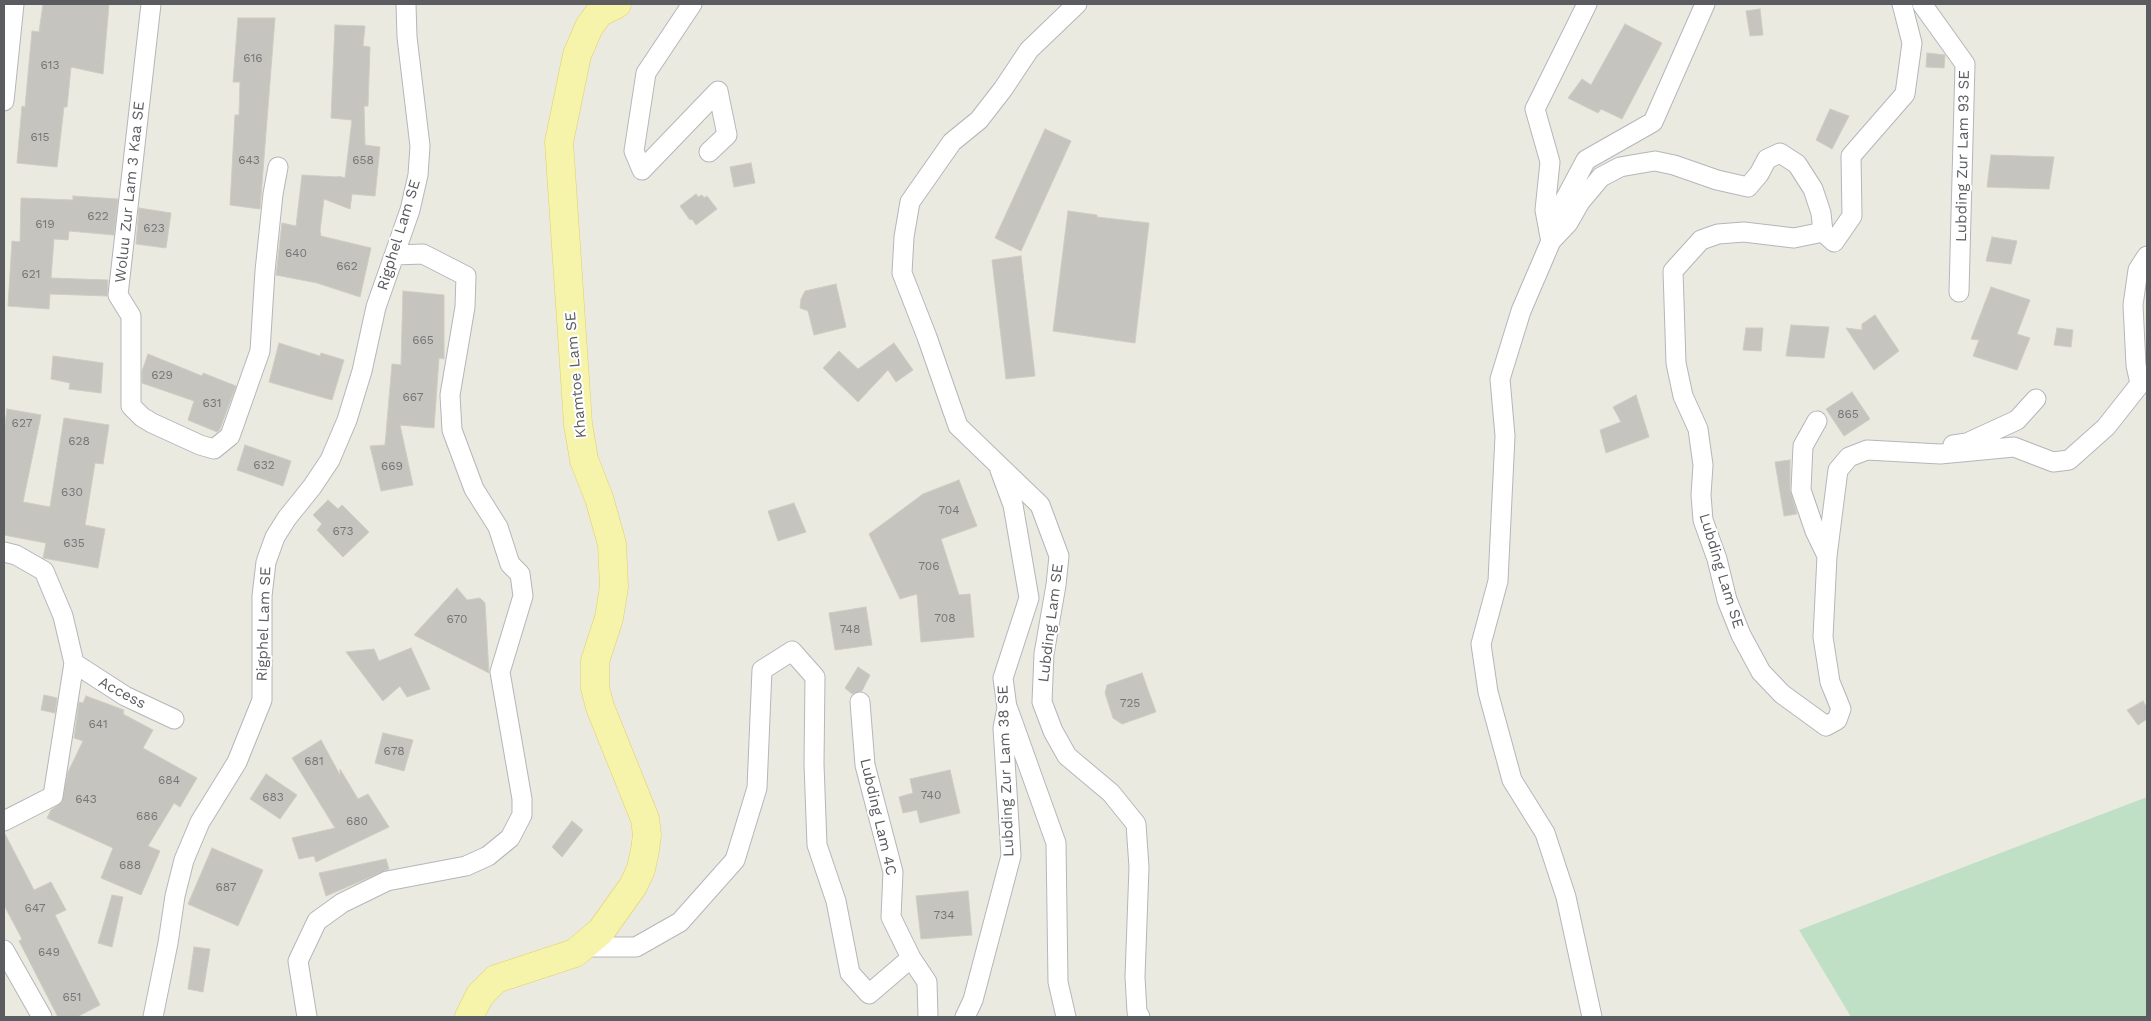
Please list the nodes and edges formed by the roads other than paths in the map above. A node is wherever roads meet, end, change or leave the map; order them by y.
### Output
1 (14, 4) edge
2 (151, 4) edge
3 (406, 4) edge
4 (617, 4) edge
5 (692, 4) edge
6 (1077, 4) edge
7 (1588, 4) edge
8 (1705, 4) edge
9 (1902, 4) edge
10 (1922, 4) edge
11 (4, 101) edge
12 (709, 152) dead end
13 (278, 167) dead end
14 (1823, 232) junction
15 (1550, 241) junction
16 (395, 256) junction
17 (2147, 256) edge
18 (1959, 292) dead end
19 (2036, 399) dead end
20 (1817, 421) dead end
21 (1940, 454) junction
22 (999, 466) junction
23 (4, 552) edge
24 (1827, 556) junction
25 (74, 663) junction
26 (860, 702) dead end
27 (1008, 708) junction
28 (174, 719) dead end
29 (4, 821) edge
30 (582, 947) junction
31 (4, 950) edge
32 (911, 958) junction
33 (42, 1017) edge
34 (153, 1017) edge
35 (308, 1017) edge
36 (469, 1017) edge
37 (928, 1017) edge
38 (965, 1017) edge
39 (1066, 1017) edge
40 (1140, 1017) edge
41 (1592, 1017) edge

1 - 11 street
2 - 13 street, Woluu Zur Lam 3 Kaa SE
3 - 16 street, Rigphel Lam SE
4 - 30 main road, Khamtoe Lam SE
5 - 12 street
6 - 22 street, Lubding Lam SE
7 - 15 street
8 - 15 street
9 - 14 street
10 - 18 street, Lubding Zur Lam 93 SE
14 - 15 street
14 - 24 street, Lubding Lam SE
15 - 41 street
16 - 34 street, Rigphel Lam SE
16 - 35 street
17 - 21 street, Lubding Lam SE
19 - 21 street
20 - 24 street
21 - 24 street, Lubding Lam SE
22 - 27 street, Lubding Zur Lam 38 SE
22 - 40 street, Lubding Lam SE
23 - 25 street
25 - 28 street, Access
25 - 29 street
26 - 32 street, Lubding Lam 4C
27 - 38 street, Lubding Zur Lam 38 SE
27 - 39 street
30 - 32 street
30 - 36 main road, Khamtoe Lam SE
31 - 33 street
32 - 37 street

